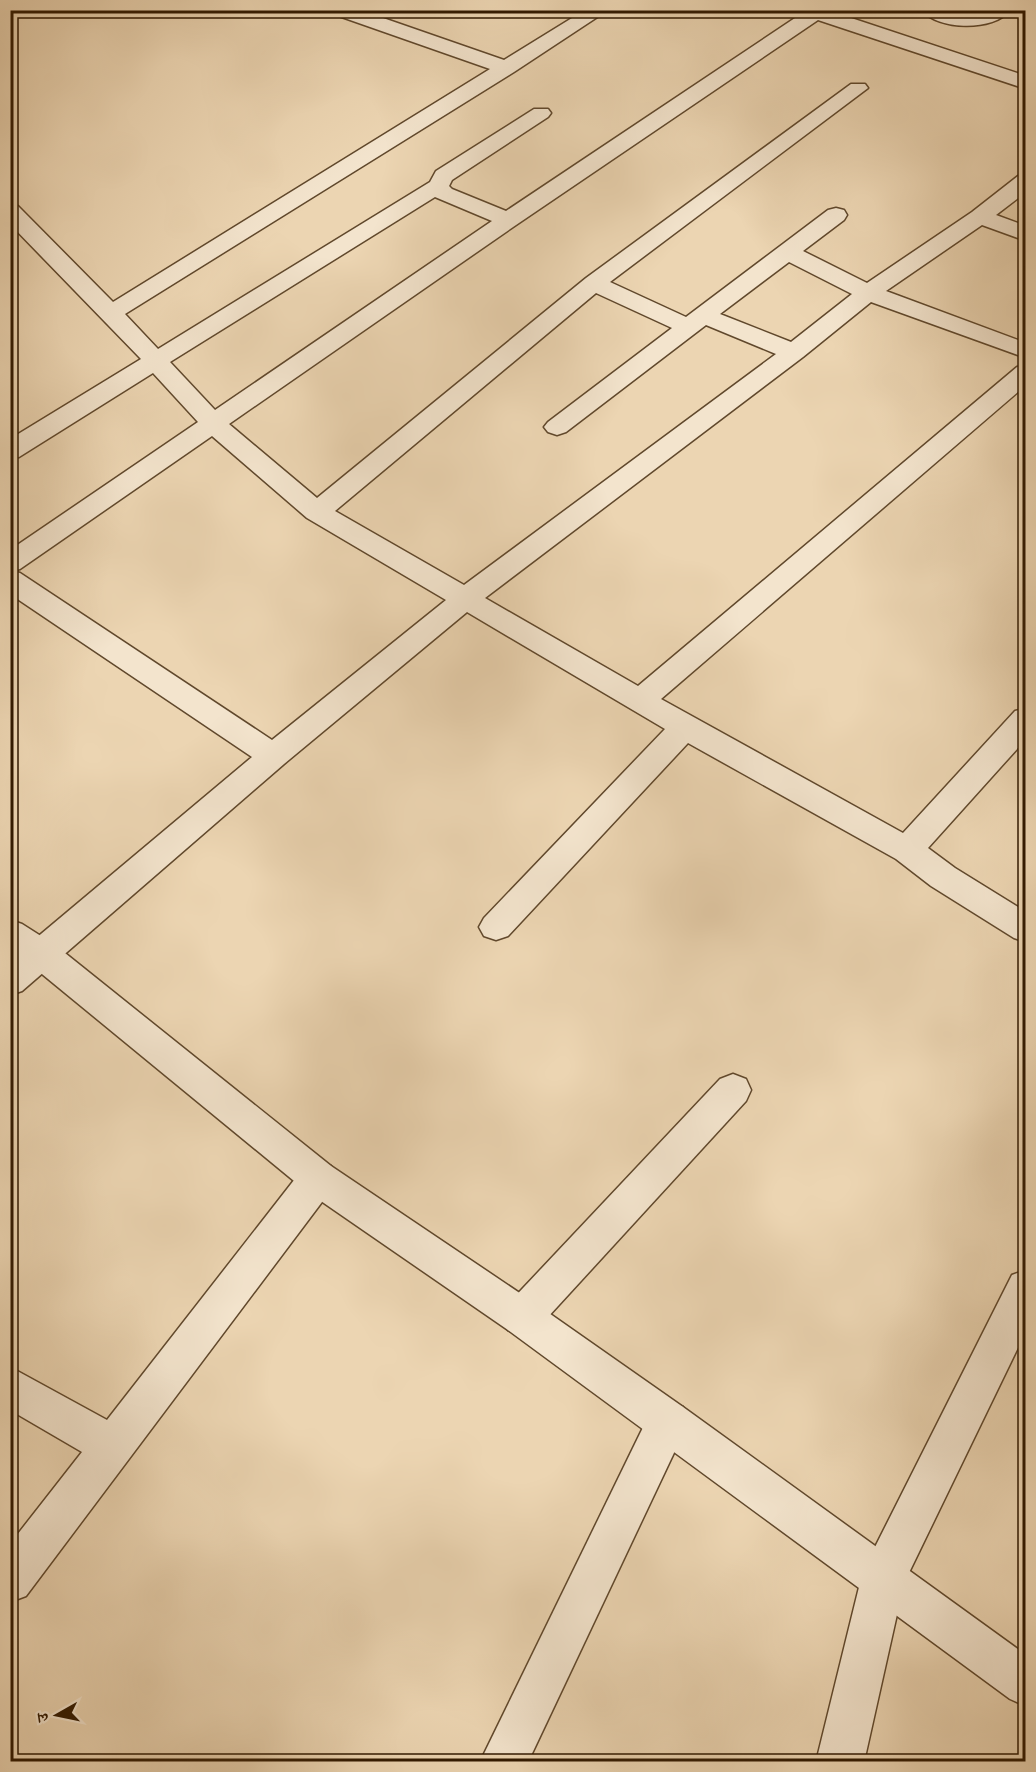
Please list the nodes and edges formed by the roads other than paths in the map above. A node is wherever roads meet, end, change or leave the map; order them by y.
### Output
1 (340, 10) edge
2 (599, 10) edge
3 (931, 10) edge
4 (1001, 10) edge
5 (812, 12) edge
6 (507, 68) junction
7 (1026, 83) edge
8 (858, 88) dead end
9 (541, 113) dead end
10 (1026, 181) edge
11 (438, 186) junction
12 (10, 211) edge
13 (836, 215) dead end
14 (980, 218) junction
15 (508, 220) junction
16 (1026, 234) edge
17 (788, 252) junction
18 (594, 284) junction
19 (868, 293) junction
20 (111, 313) junction
21 (696, 321) junction
22 (1026, 351) edge
23 (794, 352) junction
24 (155, 363) junction
25 (1026, 372) edge
26 (214, 424) junction
27 (557, 427) dead end
28 (10, 451) edge
29 (317, 512) junction
30 (10, 563) edge
31 (10, 580) edge
32 (465, 599) junction
33 (640, 700) junction
34 (1026, 719) edge
35 (685, 727) junction
36 (273, 756) junction
37 (907, 850) junction
38 (496, 927) dead end
39 (1026, 929) edge
40 (10, 933) edge
41 (43, 955) junction
42 (10, 981) edge
43 (733, 1090) dead end
44 (318, 1179) junction
45 (1026, 1288) edge
46 (522, 1317) junction
47 (10, 1386) edge
48 (668, 1421) junction
49 (113, 1446) junction
50 (883, 1579) junction
51 (10, 1580) edge
52 (1026, 1683) edge
53 (503, 1761) edge
54 (840, 1761) edge

1 - 6 street
2 - 6 street
3 - 4 street
5 - 7 street
5 - 15 street
6 - 20 street
8 - 18 street
9 - 11 street
10 - 14 street
11 - 15 street
11 - 24 street
12 - 20 street
13 - 17 street
14 - 16 street
14 - 19 street
15 - 26 street
17 - 19 street
17 - 21 street
18 - 21 street
18 - 29 street
19 - 22 street
19 - 23 street
20 - 24 street
21 - 23 street
21 - 27 street
23 - 32 street
24 - 26 street
24 - 28 street
25 - 33 street
26 - 29 street
26 - 30 street
29 - 32 street
31 - 36 street
32 - 33 street
32 - 36 street
33 - 35 street
34 - 37 street
35 - 37 street
35 - 38 street
36 - 41 street
37 - 39 street
40 - 41 street
41 - 42 street
41 - 44 street
43 - 46 street
44 - 46 street
44 - 49 street
45 - 50 street
46 - 48 street
47 - 49 street
48 - 50 street
48 - 53 street
49 - 51 street
50 - 52 street
50 - 54 street

